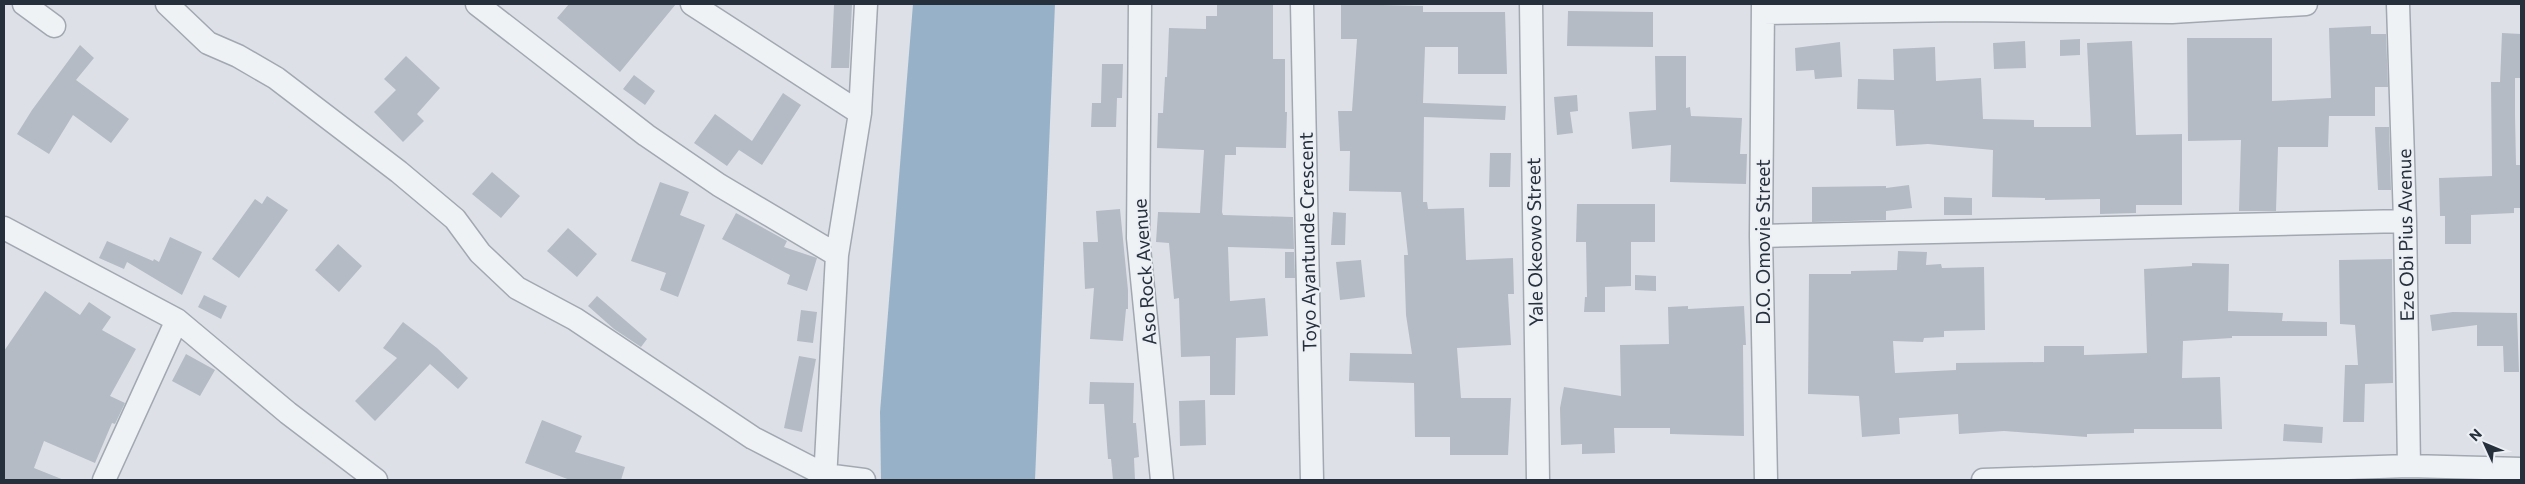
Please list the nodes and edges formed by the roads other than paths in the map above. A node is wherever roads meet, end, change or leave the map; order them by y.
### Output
1 (24, 4) edge
2 (167, 4) edge
3 (477, 4) edge
4 (692, 4) edge
5 (866, 4) edge
6 (1140, 4) edge
7 (1302, 4) edge
8 (1531, 4) edge
9 (2306, 4) edge
10 (2398, 4) edge
11 (2172, 8) edge
12 (1763, 9) edge
13 (54, 26) dead end
14 (860, 113) junction
15 (2405, 221) junction
16 (4, 228) edge
17 (1761, 236) junction
18 (837, 255) junction
19 (176, 320) junction
20 (2409, 466) junction
21 (2521, 469) edge
22 (825, 478) edge
23 (104, 480) edge
24 (376, 480) edge
25 (864, 480) edge
26 (1162, 480) edge
27 (1312, 480) edge
28 (1538, 480) edge
29 (1766, 480) edge
30 (1983, 480) edge

1 - 13 street
2 - 22 street
3 - 18 street
4 - 14 street
5 - 14 street
6 - 26 street, Aso Rock Avenue
7 - 27 street, Toyo Ayantunde Crescent
8 - 28 street, Yale Okeowo Street
9 - 11 street
10 - 15 street, Eze Obi Pius Avenue
11 - 12 street
12 - 17 street, D.O. Omovie Street
14 - 18 street
15 - 17 street
15 - 20 street, Eze Obi Pius Avenue
16 - 19 street
17 - 29 street, D.O. Omovie Street
18 - 22 street
19 - 23 street
19 - 24 street
20 - 21 street
20 - 30 street
22 - 25 street

